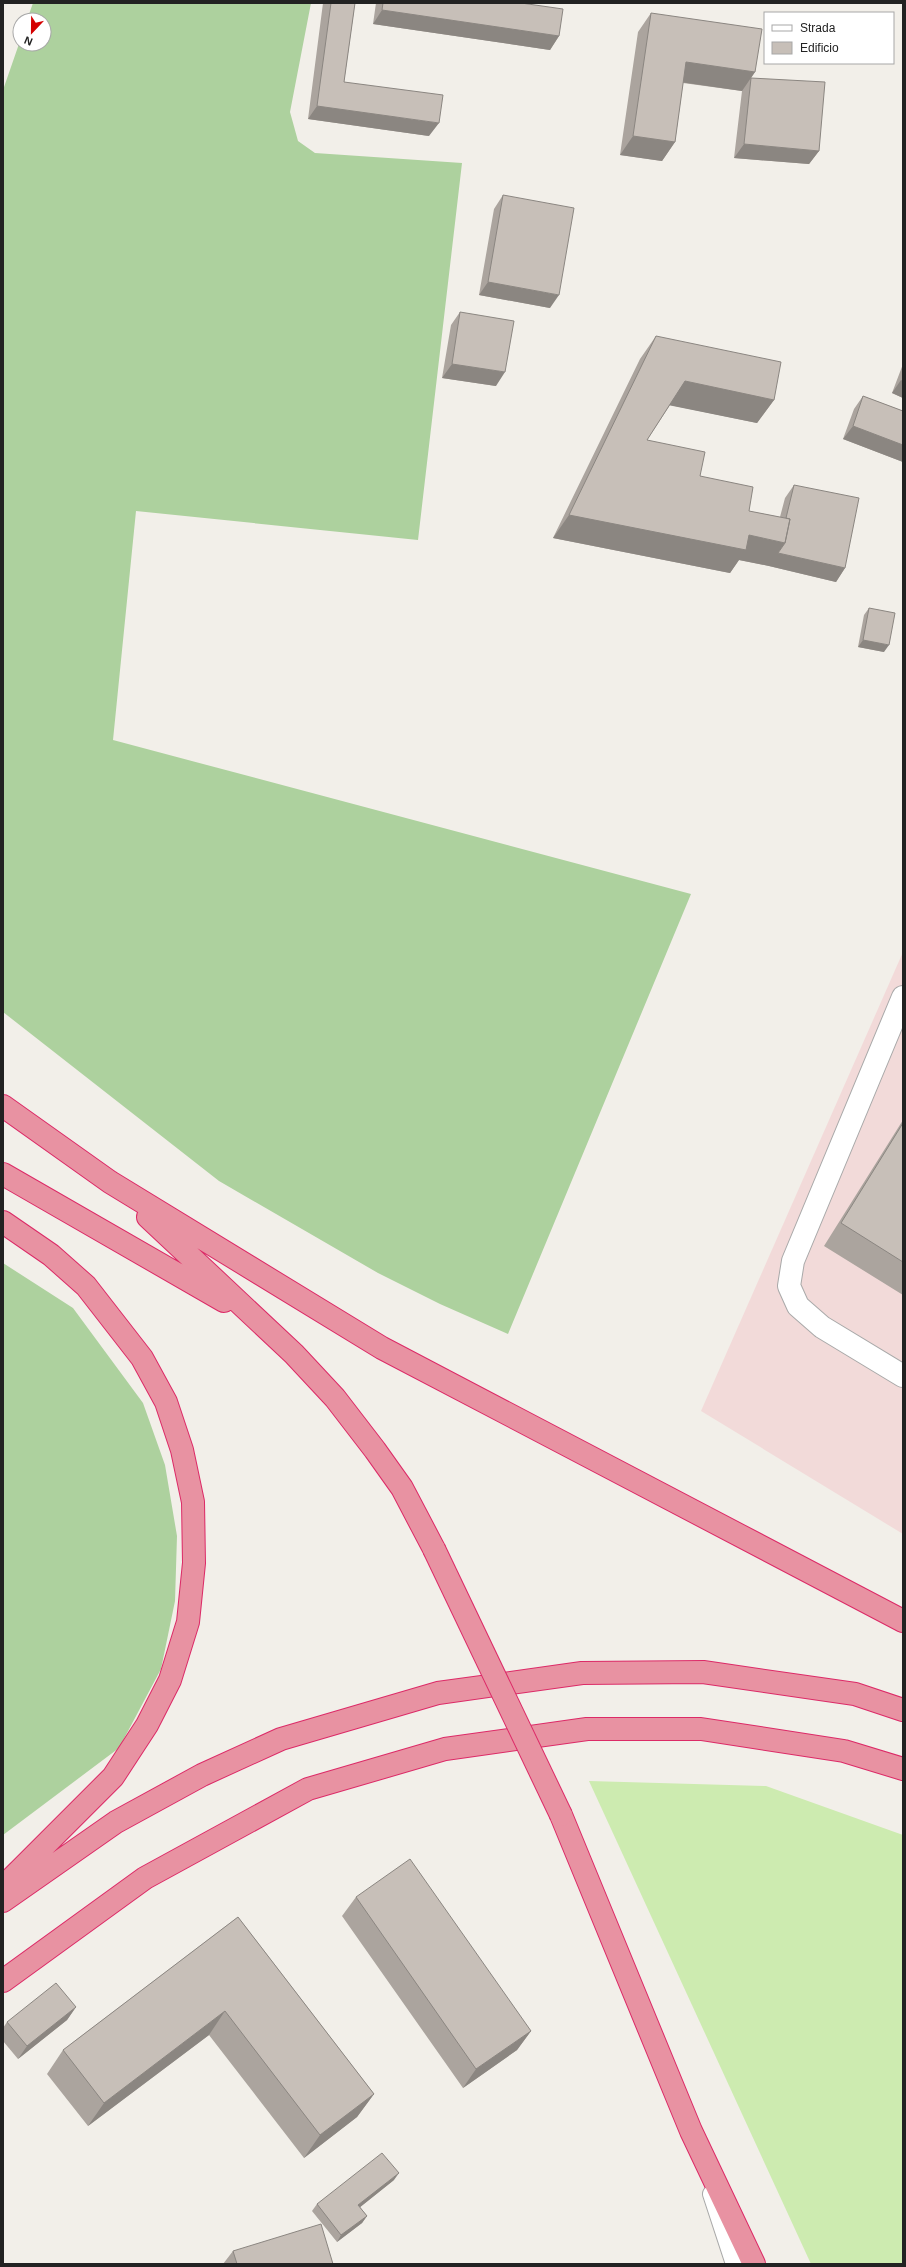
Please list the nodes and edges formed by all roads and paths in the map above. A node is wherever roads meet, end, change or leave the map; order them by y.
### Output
1 (903, 997) edge
2 (3, 1106) edge
3 (3, 1174) edge
4 (110, 1182) junction
5 (3, 1222) edge
6 (256, 1320) junction
7 (903, 1376) edge
8 (903, 1621) edge
9 (903, 1710) edge
10 (903, 1769) edge
11 (3, 1887) edge
12 (3, 1901) edge
13 (3, 1981) edge
14 (691, 2131) junction
15 (735, 2264) edge
16 (754, 2264) edge

1 - 7 street
2 - 4 highway
3 - 6 highway
4 - 6 highway
4 - 8 highway
5 - 11 highway
6 - 14 highway, bridge
9 - 12 highway
10 - 13 highway
14 - 15 lane
14 - 16 highway

